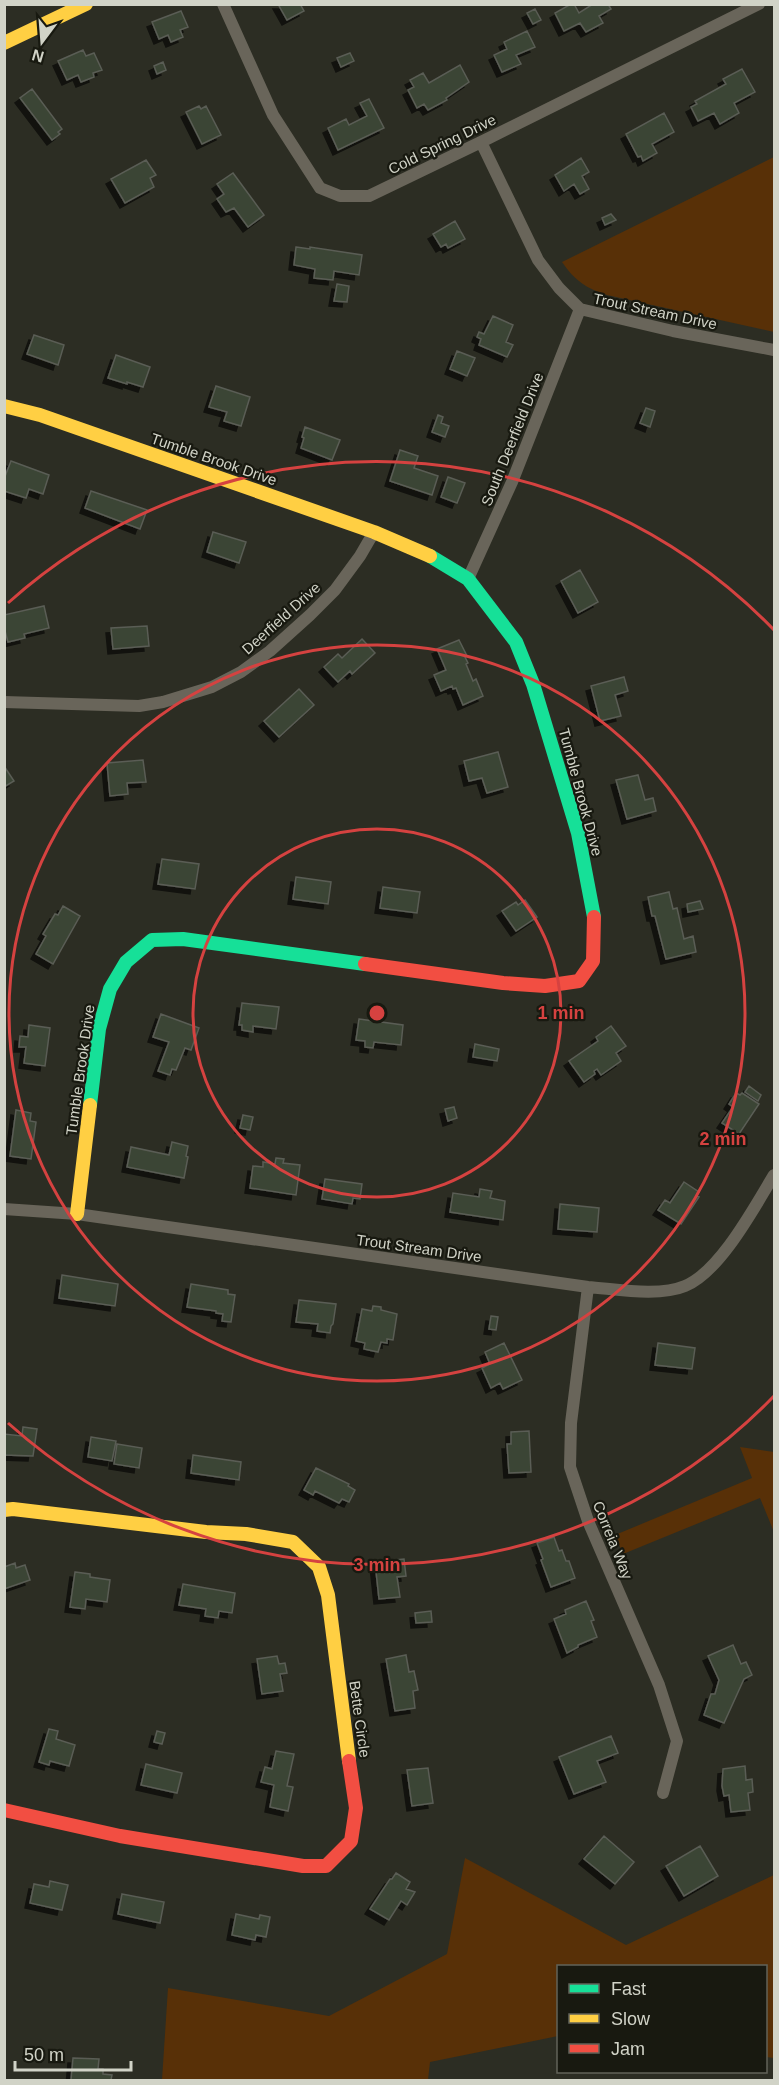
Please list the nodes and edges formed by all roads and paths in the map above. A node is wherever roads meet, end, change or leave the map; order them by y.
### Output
1 (86, 4) edge
2 (223, 4) edge
3 (759, 4) edge
4 (4, 44) edge
5 (481, 142) junction
6 (580, 309) junction
7 (774, 350) edge
8 (4, 406) edge
9 (374, 532) junction
10 (468, 579) junction
11 (4, 702) edge
12 (774, 1174) edge
13 (4, 1209) edge
14 (77, 1214) junction
15 (588, 1287) junction
16 (4, 1510) edge
17 (663, 1794) dead end
18 (4, 1810) edge

1 - 4 street
2 - 5 street, Cold Spring Drive
3 - 5 street, Cold Spring Drive
5 - 6 street, Trout Stream Drive
6 - 7 street, Trout Stream Drive
6 - 10 street, South Deerfield Drive
8 - 9 street, Tumble Brook Drive
9 - 10 street, Tumble Brook Drive
9 - 11 street, Deerfield Drive
10 - 14 street, Tumble Brook Drive
12 - 15 street, Trout Stream Drive
13 - 14 street, Trout Stream Drive
14 - 15 street, Trout Stream Drive
15 - 17 street, Correia Way
16 - 18 street, Bette Circle

